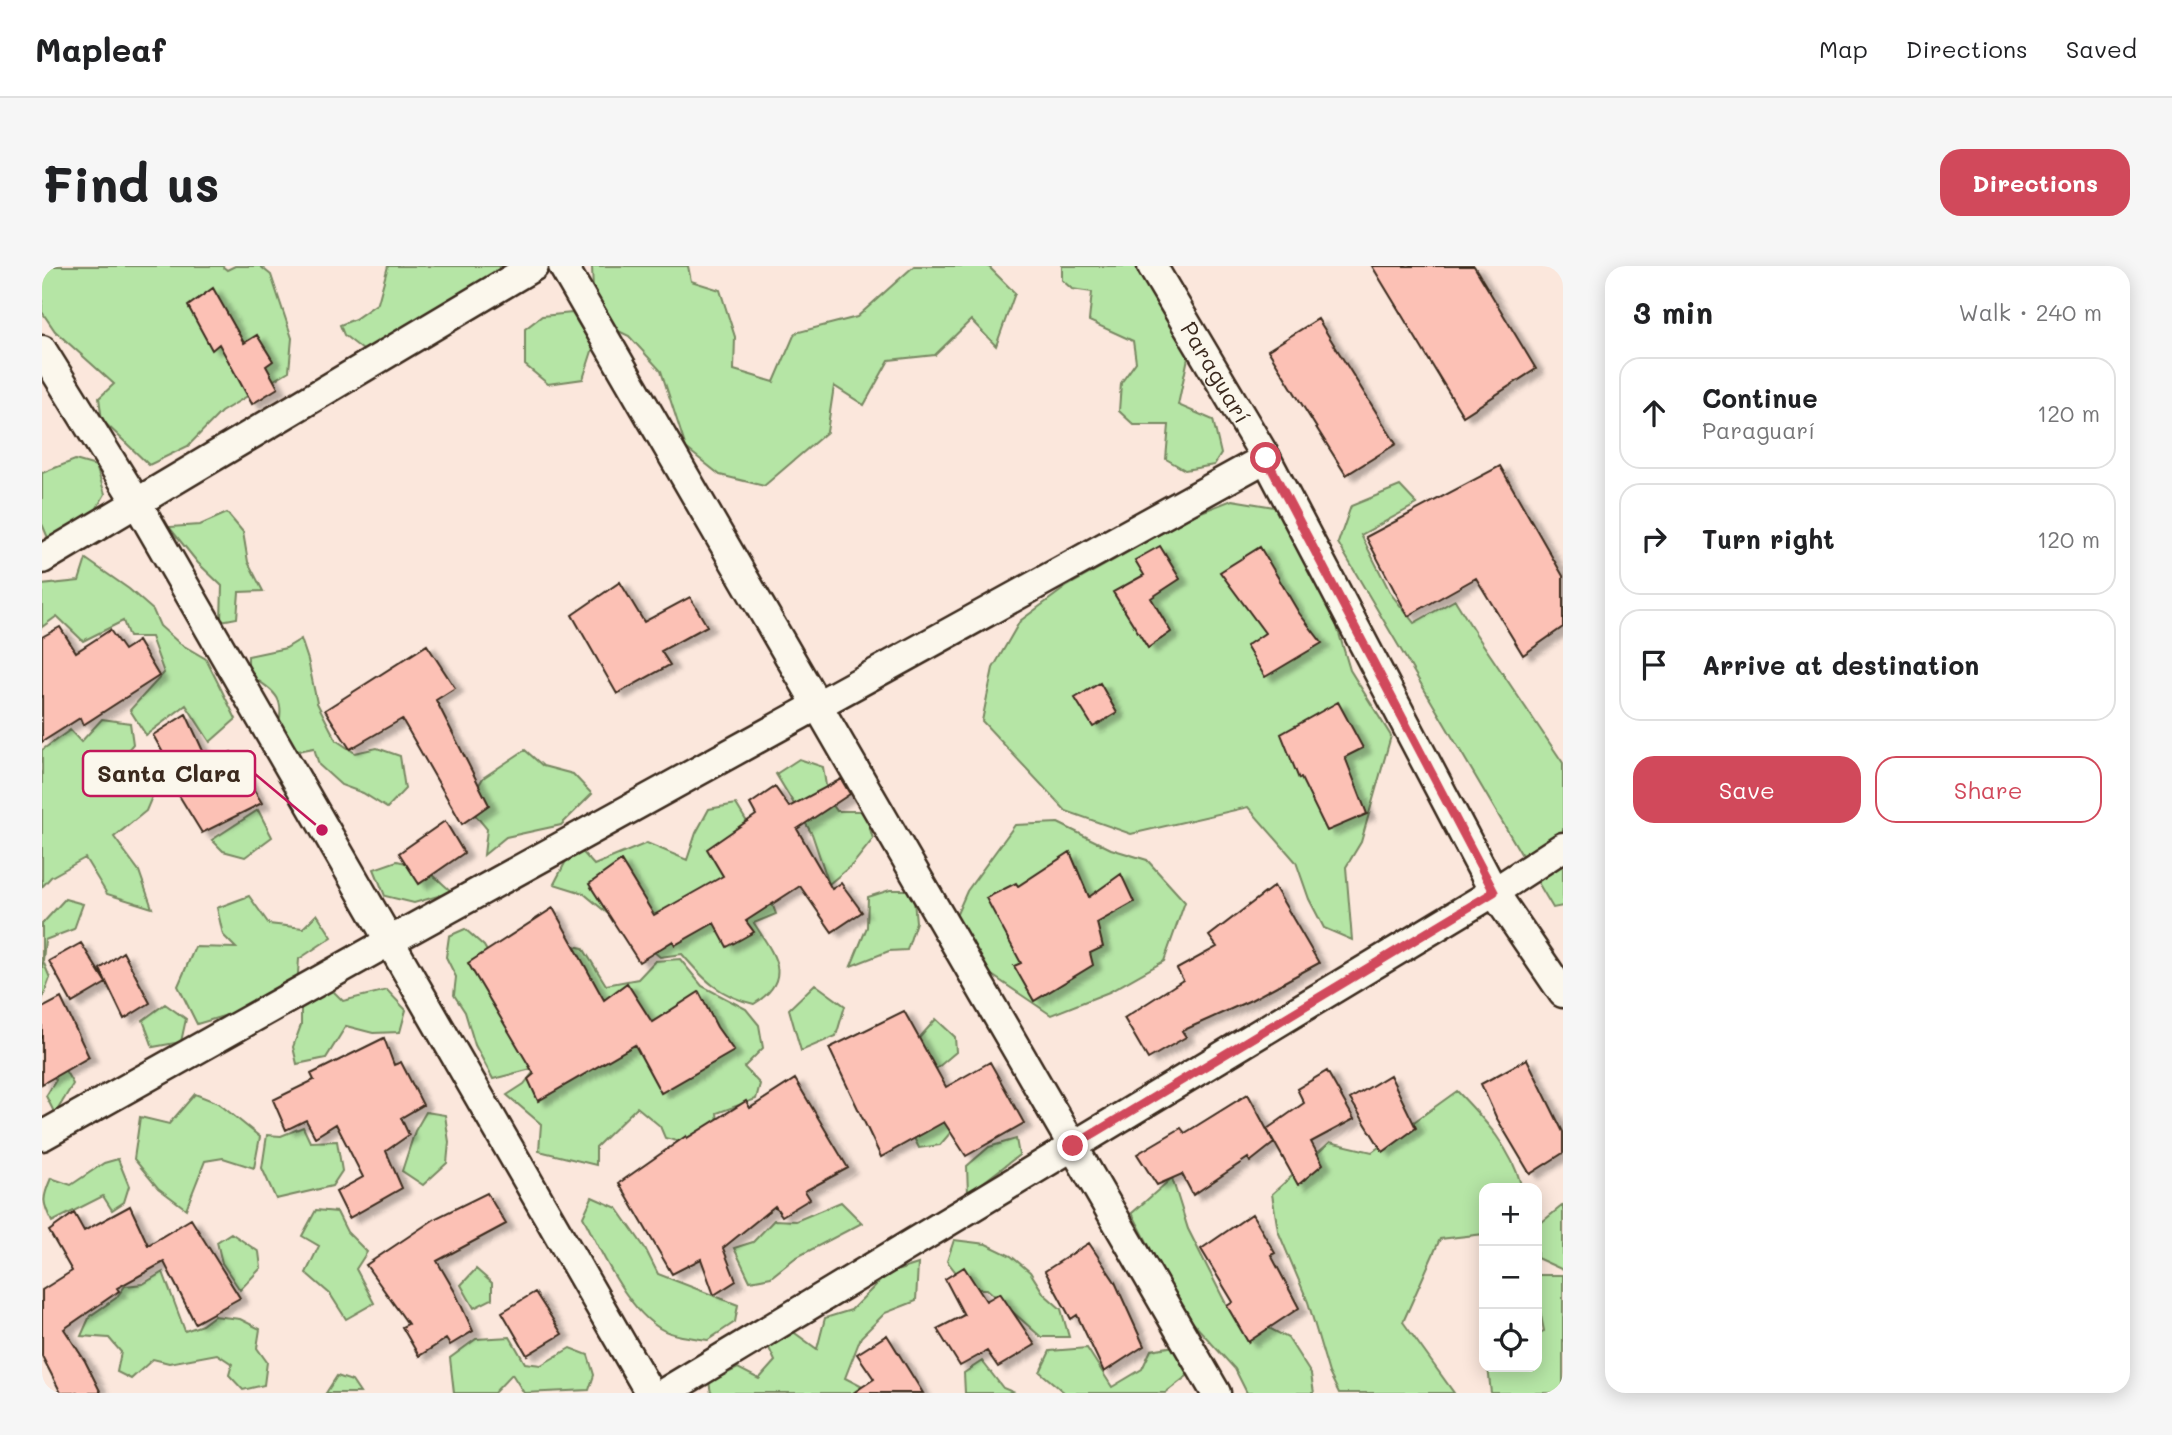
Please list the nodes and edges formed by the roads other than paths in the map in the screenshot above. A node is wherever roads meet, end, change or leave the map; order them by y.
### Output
1 (534, 266) edge
2 (564, 266) edge
3 (1152, 266) edge
4 (42, 350) edge
5 (1266, 458) junction
6 (137, 503) junction
7 (42, 559) edge
8 (817, 705) junction
9 (1563, 847) edge
10 (1494, 892) junction
11 (390, 941) junction
12 (1563, 993) edge
13 (42, 1136) edge
14 (1073, 1146) junction
15 (650, 1393) edge
16 (664, 1393) edge
17 (1216, 1393) edge

1 - 6 street
2 - 8 street
3 - 5 street, Paraguarí
4 - 6 street
5 - 8 street
5 - 10 street, Paraguarí
6 - 7 street
6 - 11 street
8 - 11 street
8 - 14 street
9 - 10 street
10 - 12 street, Paraguarí
10 - 14 street
11 - 13 street
11 - 15 street
14 - 16 street
14 - 17 street

